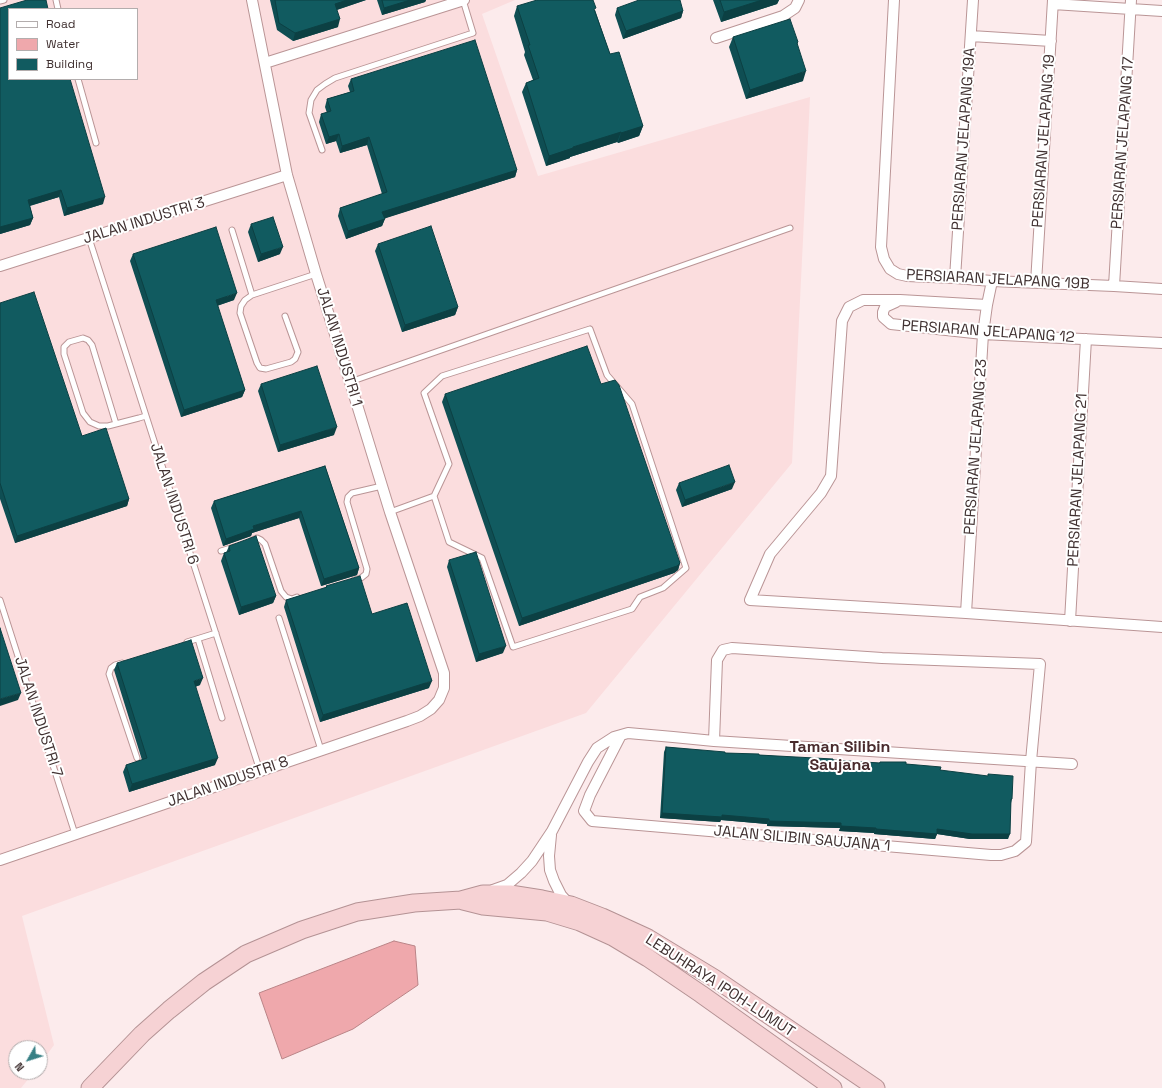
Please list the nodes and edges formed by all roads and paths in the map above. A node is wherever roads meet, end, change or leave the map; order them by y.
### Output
1 (4, 0) edge
2 (252, 0) edge
3 (464, 0) edge
4 (799, 0) edge
5 (894, 0) edge
6 (973, 0) edge
7 (0, 1) edge
8 (1053, 2) edge
9 (1131, 4) edge
10 (1162, 11) edge
11 (971, 36) junction
12 (716, 38) dead end
13 (1051, 41) junction
14 (265, 63) junction
15 (78, 80) edge
16 (96, 144) dead end
17 (322, 150) dead end
18 (288, 175) junction
19 (790, 228) dead end
20 (232, 230) dead end
21 (89, 238) junction
22 (0, 266) edge
23 (316, 274) junction
24 (956, 278) junction
25 (992, 281) junction
26 (1036, 283) junction
27 (1114, 286) junction
28 (1162, 289) edge
29 (252, 294) junction
30 (900, 300) junction
31 (987, 305) junction
32 (285, 316) dead end
33 (983, 334) junction
34 (1086, 339) junction
35 (1162, 343) edge
36 (350, 382) junction
37 (146, 416) junction
38 (116, 424) junction
39 (382, 486) junction
40 (434, 496) junction
41 (390, 512) junction
42 (221, 551) dead end
43 (347, 582) edge
44 (306, 595) edge
45 (0, 600) edge
46 (966, 613) junction
47 (279, 618) dead end
48 (1070, 621) junction
49 (1162, 627) edge
50 (216, 633) junction
51 (198, 639) junction
52 (183, 644) edge
53 (130, 660) edge
54 (444, 688) joint
55 (222, 718) dead end
56 (621, 735) junction
57 (714, 742) junction
58 (321, 750) junction
59 (137, 758) dead end
60 (1031, 761) junction
61 (1072, 764) dead end
62 (260, 771) junction
63 (552, 832) junction
64 (75, 834) junction
65 (0, 860) edge
66 (483, 894) junction
67 (461, 900) junction
68 (571, 905) junction
69 (90, 1088) edge
70 (833, 1088) edge
71 (876, 1088) edge

1 - 7 lane
2 - 14 street, JALAN INDUSTRI 1
3 - 14 street
3 - 17 lane
4 - 12 street
5 - 24 street, PERSIARAN JELAPANG 19B
6 - 11 street, PERSIARAN JELAPANG 19A
8 - 9 street
8 - 13 street, PERSIARAN JELAPANG 19
9 - 10 street
9 - 27 street, PERSIARAN JELAPANG 17
11 - 13 street
11 - 24 street, PERSIARAN JELAPANG 19A
13 - 26 street, PERSIARAN JELAPANG 19
14 - 18 street, JALAN INDUSTRI 1
15 - 16 lane
18 - 21 street, JALAN INDUSTRI 3
18 - 23 street, JALAN INDUSTRI 1
19 - 36 lane
20 - 29 lane
21 - 22 street, JALAN INDUSTRI 3
21 - 37 lane, JALAN INDUSTRI 6
23 - 29 lane
23 - 36 street, JALAN INDUSTRI 1
24 - 25 street, PERSIARAN JELAPANG 19B
25 - 26 street, PERSIARAN JELAPANG 19B
25 - 31 street, PERSIARAN JELAPANG 23
26 - 27 street, PERSIARAN JELAPANG 19B
27 - 28 street, PERSIARAN JELAPANG 19B
29 - 32 lane
30 - 31 street, PERSIARAN JELAPANG 12
30 - 33 street, PERSIARAN JELAPANG 12
30 - 46 street
31 - 33 street, PERSIARAN JELAPANG 23
33 - 34 street, PERSIARAN JELAPANG 12
33 - 46 street, PERSIARAN JELAPANG 23
34 - 35 street, PERSIARAN JELAPANG 12
34 - 48 street, PERSIARAN JELAPANG 21
36 - 39 street, JALAN INDUSTRI 1
37 - 38 lane
37 - 50 lane, JALAN INDUSTRI 6
38 - 38 lane
39 - 41 street, JALAN INDUSTRI 1
39 - 43 lane
40 - 40 lane
40 - 41 lane
41 - 54 street, JALAN INDUSTRI 1
42 - 44 lane
45 - 64 lane, JALAN INDUSTRI 7
46 - 48 street
47 - 58 lane
48 - 49 street
50 - 51 lane
50 - 62 lane, JALAN INDUSTRI 6
51 - 52 lane
51 - 55 lane
53 - 59 lane
54 - 58 street, JALAN INDUSTRI 8
56 - 57 street
56 - 60 street, JALAN SILIBIN SAUJANA 1
56 - 63 street
57 - 60 street
57 - 60 street
58 - 62 street, JALAN INDUSTRI 8
60 - 61 street
62 - 64 street, JALAN INDUSTRI 8
63 - 66 street
63 - 68 street
64 - 65 street, JALAN INDUSTRI 8
66 - 67 highway, LEBUHRAYA IPOH-LUMUT
66 - 68 highway, LEBUHRAYA IPOH-LUMUT
67 - 69 highway, LEBUHRAYA IPOH-LUMUT
67 - 70 highway, LEBUHRAYA IPOH-LUMUT
68 - 71 highway, LEBUHRAYA IPOH-LUMUT

